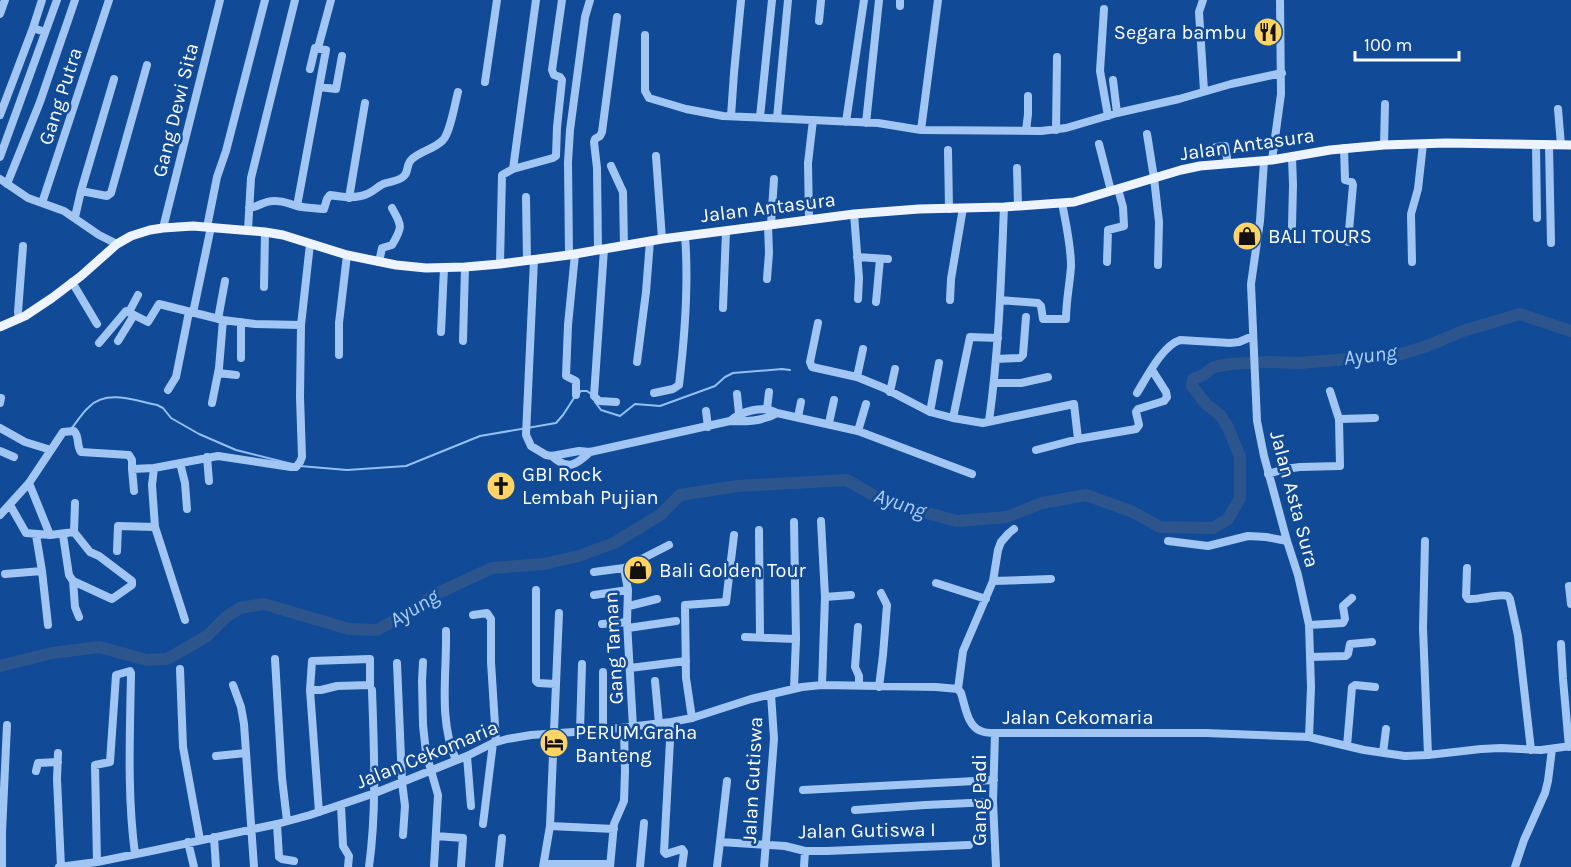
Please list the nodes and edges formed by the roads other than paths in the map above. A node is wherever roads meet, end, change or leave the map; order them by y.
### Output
1 (42, 0) edge
2 (57, 0) edge
3 (75, 0) edge
4 (109, 0) edge
5 (220, 0) edge
6 (265, 0) edge
7 (295, 0) edge
8 (331, 0) edge
9 (496, 0) edge
10 (536, 0) edge
11 (562, 0) edge
12 (590, 0) edge
13 (741, 0) edge
14 (772, 0) edge
15 (788, 0) edge
16 (821, 0) edge
17 (864, 0) edge
18 (879, 0) edge
19 (938, 0) edge
20 (1203, 0) edge
21 (1280, 0) edge
22 (2, 3) edge
23 (1104, 9) dead end
24 (0, 14) edge
25 (617, 17) dead end
26 (819, 21) dead end
27 (33, 28) junction
28 (45, 32) junction
29 (645, 35) dead end
30 (318, 48) junction
31 (342, 56) dead end
32 (1057, 57) dead end
33 (147, 65) dead end
34 (310, 69) dead end
35 (1282, 73) junction
36 (114, 79) dead end
37 (1113, 80) dead end
38 (485, 82) dead end
39 (319, 87) junction
40 (458, 92) dead end
41 (1204, 92) junction
42 (7, 96) junction
43 (1028, 96) dead end
44 (21, 101) junction
45 (365, 103) dead end
46 (1385, 104) dead end
47 (1558, 109) dead end
48 (1117, 113) junction
49 (0, 115) edge
50 (731, 116) junction
51 (760, 117) junction
52 (1108, 117) junction
53 (777, 118) junction
54 (813, 120) junction
55 (846, 122) junction
56 (866, 123) junction
57 (921, 130) junction
58 (1056, 130) junction
59 (1026, 131) junction
60 (1147, 134) dead end
61 (1099, 144) dead end
62 (1424, 144) junction
63 (1384, 145) junction
64 (1536, 145) junction
65 (1549, 145) junction
66 (1561, 145) junction
67 (1571, 145) edge
68 (1216, 147) dead end
69 (1344, 148) junction
70 (948, 150) dead end
71 (656, 156) dead end
72 (0, 157) edge
73 (1292, 157) junction
74 (1268, 161) junction
75 (1228, 164) junction
76 (611, 166) dead end
77 (1017, 168) dead end
78 (513, 169) junction
79 (1154, 178) junction
80 (774, 179) dead end
81 (3, 182) edge
82 (1115, 190) junction
83 (81, 191) junction
84 (349, 198) junction
85 (526, 198) dead end
86 (42, 202) junction
87 (1062, 203) junction
88 (297, 206) junction
89 (1018, 206) junction
90 (249, 207) junction
91 (1004, 207) junction
92 (392, 208) dead end
93 (963, 208) junction
94 (949, 209) junction
95 (854, 214) junction
96 (75, 217) junction
97 (1537, 218) dead end
98 (809, 220) junction
99 (770, 225) junction
100 (1292, 226) dead end
101 (209, 227) junction
102 (163, 228) junction
103 (248, 230) junction
104 (726, 231) junction
105 (265, 232) junction
106 (685, 236) junction
107 (662, 239) junction
108 (650, 241) junction
109 (1347, 242) dead end
110 (1551, 243) dead end
111 (117, 244) junction
112 (310, 244) junction
113 (23, 246) dead end
114 (624, 246) junction
115 (601, 249) junction
116 (347, 255) junction
117 (572, 255) junction
118 (857, 257) junction
119 (531, 260) junction
120 (379, 262) junction
121 (1107, 262) dead end
122 (1412, 262) dead end
123 (500, 264) junction
124 (1158, 265) dead end
125 (444, 267) junction
126 (465, 267) junction
127 (767, 279) dead end
128 (225, 281) dead end
129 (72, 282) junction
130 (264, 287) dead end
131 (138, 295) dead end
132 (858, 299) dead end
133 (950, 300) dead end
134 (1000, 300) junction
135 (876, 302) dead end
136 (723, 308) dead end
137 (191, 312) junction
138 (132, 313) junction
139 (1026, 317) dead end
140 (19, 319) junction
141 (220, 320) junction
142 (241, 322) junction
143 (818, 323) dead end
144 (97, 324) dead end
145 (301, 325) junction
146 (0, 327) edge
147 (441, 332) dead end
148 (1253, 336) junction
149 (998, 338) junction
150 (118, 341) dead end
151 (463, 341) dead end
152 (99, 343) dead end
153 (863, 350) dead end
154 (339, 355) dead end
155 (241, 358) dead end
156 (996, 359) junction
157 (637, 362) dead end
158 (939, 363) dead end
159 (895, 369) dead end
160 (1152, 370) junction
161 (218, 373) junction
162 (236, 375) dead end
163 (857, 377) junction
164 (1048, 377) dead end
165 (994, 383) junction
166 (168, 390) dead end
167 (1330, 391) dead end
168 (769, 392) dead end
169 (890, 392) junction
170 (654, 393) dead end
171 (1137, 393) dead end
172 (737, 394) dead end
173 (576, 396) dead end
174 (834, 400) dead end
175 (616, 402) dead end
176 (801, 402) dead end
177 (212, 403) dead end
178 (866, 404) dead end
179 (767, 409) junction
180 (706, 411) dead end
181 (930, 412) junction
182 (777, 413) junction
183 (739, 414) junction
184 (798, 417) junction
185 (953, 418) junction
186 (1375, 418) dead end
187 (1339, 419) junction
188 (989, 421) junction
189 (730, 422) junction
190 (829, 423) junction
191 (708, 427) junction
192 (0, 428) edge
193 (858, 431) junction
194 (1078, 439) junction
195 (51, 450) junction
196 (1036, 450) dead end
197 (0, 451) edge
198 (590, 452) junction
199 (552, 456) junction
200 (14, 457) dead end
201 (207, 457) junction
202 (180, 463) junction
203 (154, 468) junction
204 (132, 469) junction
205 (972, 474) dead end
206 (1268, 474) junction
207 (208, 481) dead end
208 (29, 483) junction
209 (134, 491) dead end
210 (75, 503) dead end
211 (10, 505) junction
212 (186, 509) dead end
213 (0, 515) edge
214 (821, 521) dead end
215 (794, 522) dead end
216 (155, 527) junction
217 (1014, 529) dead end
218 (759, 530) dead end
219 (74, 532) junction
220 (36, 535) junction
221 (50, 535) junction
222 (63, 535) junction
223 (734, 535) dead end
224 (1168, 541) dead end
225 (1287, 541) junction
226 (1425, 541) dead end
227 (669, 545) dead end
228 (117, 550) dead end
229 (1467, 567) dead end
230 (624, 568) junction
231 (42, 571) junction
232 (594, 572) dead end
233 (5, 574) dead end
234 (1051, 579) dead end
235 (73, 581) junction
236 (993, 582) junction
237 (936, 583) dead end
238 (1569, 586) dead end
239 (536, 590) dead end
240 (628, 590) junction
241 (881, 593) dead end
242 (594, 595) dead end
243 (851, 595) dead end
244 (825, 597) junction
245 (1352, 597) dead end
246 (657, 599) dead end
247 (986, 599) junction
248 (1571, 604) edge
249 (629, 606) junction
250 (559, 613) dead end
251 (473, 615) dead end
252 (79, 617) dead end
253 (184, 620) dead end
254 (676, 621) dead end
255 (602, 624) dead end
256 (48, 625) dead end
257 (628, 625) junction
258 (1309, 625) junction
259 (858, 627) dead end
260 (446, 631) dead end
261 (745, 637) dead end
262 (760, 637) junction
263 (796, 639) junction
264 (1372, 642) dead end
265 (1562, 644) dead end
266 (1310, 657) junction
267 (275, 658) dead end
268 (423, 662) dead end
269 (686, 662) junction
270 (396, 663) dead end
271 (582, 664) dead end
272 (630, 668) junction
273 (180, 669) dead end
274 (603, 672) dead end
275 (656, 681) dead end
276 (556, 684) junction
277 (234, 685) dead end
278 (859, 685) junction
279 (822, 686) junction
280 (879, 687) junction
281 (1375, 687) dead end
282 (794, 688) junction
283 (958, 689) junction
284 (310, 690) junction
285 (372, 690) dead end
286 (771, 694) junction
287 (692, 718) junction
288 (671, 722) junction
289 (659, 724) junction
290 (7, 725) dead end
291 (633, 727) junction
292 (624, 728) junction
293 (1386, 729) dead end
294 (603, 730) junction
295 (580, 731) junction
296 (555, 733) junction
297 (995, 733) junction
298 (1310, 737) junction
299 (494, 742) junction
300 (1347, 746) junction
301 (1570, 747) edge
302 (1552, 749) junction
303 (1531, 750) junction
304 (58, 753) dead end
305 (246, 753) junction
306 (1383, 753) junction
307 (1428, 755) junction
308 (216, 756) dead end
309 (467, 756) junction
310 (456, 760) junction
311 (58, 762) junction
312 (432, 770) junction
313 (36, 771) dead end
314 (727, 780) dead end
315 (994, 780) junction
316 (402, 782) junction
317 (803, 790) dead end
318 (375, 793) junction
319 (993, 802) junction
320 (341, 805) junction
321 (471, 806) dead end
322 (855, 810) dead end
323 (319, 812) junction
324 (287, 821) junction
325 (644, 823) dead end
326 (277, 824) junction
327 (483, 824) dead end
328 (550, 826) junction
329 (251, 828) junction
330 (614, 830) junction
331 (403, 835) dead end
332 (436, 836) junction
333 (214, 837) junction
334 (502, 838) dead end
335 (200, 840) junction
336 (188, 842) junction
337 (720, 842) junction
338 (969, 845) dead end
339 (765, 846) junction
340 (805, 850) junction
341 (135, 854) junction
342 (294, 861) dead end
343 (92, 864) edge
344 (543, 866) edge
345 (610, 866) edge
346 (2, 867) edge
347 (60, 867) edge
348 (194, 867) edge
349 (216, 867) edge
350 (254, 867) edge
351 (348, 867) edge
352 (369, 867) edge
353 (434, 867) edge
354 (460, 867) edge
355 (499, 867) edge
356 (640, 867) edge
357 (682, 867) edge
358 (717, 867) edge
359 (764, 867) edge
360 (804, 867) edge
361 (996, 867) edge
362 (1515, 867) edge

1 - 27 street
2 - 28 street
3 - 81 street
4 - 86 street, Gang Putra
5 - 102 street, Gang Dewi Sita
6 - 101 street
7 - 90 street
8 - 30 street
9 - 38 street
10 - 78 street
11 - 78 street
12 - 117 street
13 - 50 street
14 - 51 street
15 - 53 street
16 - 26 street
17 - 55 street
18 - 56 street
19 - 57 street
20 - 41 street
21 - 35 street, Jalan Asta Sura
22 - 24 street
23 - 52 street
25 - 115 street
27 - 28 street
27 - 42 street
28 - 44 street
29 - 50 street
30 - 34 street
30 - 39 street
31 - 39 street
32 - 58 street
33 - 83 street
35 - 41 street
35 - 74 street, Jalan Asta Sura
36 - 83 street
37 - 48 street
39 - 88 street
40 - 84 street
41 - 48 street
42 - 44 street
42 - 49 street
43 - 59 street
44 - 72 street
45 - 84 street
46 - 63 street
47 - 66 street
48 - 52 street
50 - 51 street
51 - 53 street
52 - 58 street
53 - 54 street
54 - 55 street
54 - 98 street
55 - 56 street
56 - 57 street
57 - 59 street
58 - 59 street
60 - 79 street
61 - 82 street
62 - 63 main road, Jalan Antasura
62 - 64 main road, Jalan Antasura
62 - 122 street
63 - 69 main road, Jalan Antasura
64 - 65 main road, Jalan Antasura
64 - 97 street
65 - 66 main road, Jalan Antasura
65 - 110 street
66 - 67 main road, Jalan Antasura
68 - 75 street
69 - 73 main road, Jalan Antasura
69 - 109 street
70 - 94 street
71 - 107 street
73 - 74 main road, Jalan Antasura
73 - 100 street
74 - 75 main road, Jalan Antasura
74 - 148 street, Jalan Asta Sura
75 - 79 main road, Jalan Antasura
76 - 114 street
77 - 89 street
78 - 123 street
79 - 82 main road, Jalan Antasura
79 - 124 street
80 - 99 street
81 - 86 street
82 - 87 main road, Jalan Antasura
82 - 121 street
83 - 96 street
84 - 88 street
85 - 119 street
86 - 96 street
87 - 89 main road, Jalan Antasura
87 - 134 street
88 - 90 street
89 - 91 main road, Jalan Antasura
90 - 103 street
91 - 93 main road, Jalan Antasura
91 - 134 street
92 - 120 street
93 - 94 main road, Jalan Antasura
93 - 133 street
94 - 95 main road, Jalan Antasura
95 - 98 main road, Jalan Antasura
95 - 118 street
96 - 111 street
98 - 99 main road, Jalan Antasura
99 - 104 main road, Jalan Antasura
99 - 127 street
101 - 102 main road, Jalan Antasura
101 - 103 main road, Jalan Antasura
101 - 137 street
102 - 111 main road, Jalan Antasura
103 - 105 main road, Jalan Antasura
104 - 106 main road, Jalan Antasura
104 - 136 street
105 - 112 main road, Jalan Antasura
105 - 130 street
106 - 107 main road, Jalan Antasura
106 - 170 street
107 - 108 main road, Jalan Antasura
108 - 114 main road, Jalan Antasura
108 - 157 street
111 - 129 main road, Jalan Antasura
112 - 116 main road, Jalan Antasura
112 - 145 street
113 - 140 street
114 - 115 main road, Jalan Antasura
115 - 117 main road, Jalan Antasura
115 - 175 street
116 - 120 main road, Jalan Antasura
116 - 154 street
117 - 119 main road, Jalan Antasura
117 - 173 street
118 - 132 street
118 - 135 street
119 - 123 main road, Jalan Antasura
119 - 199 street
120 - 125 main road, Jalan Antasura
123 - 126 main road, Jalan Antasura
125 - 126 main road, Jalan Antasura
125 - 147 street
126 - 151 street
128 - 141 street
129 - 140 main road, Jalan Antasura
129 - 144 street
131 - 138 street
134 - 149 street
137 - 138 street
137 - 141 street
137 - 166 street
138 - 150 street
138 - 152 street
139 - 156 street
140 - 146 main road, Jalan Antasura
141 - 142 street
141 - 161 street
142 - 145 street
142 - 155 street
143 - 163 street
145 - 201 street
148 - 160 street
148 - 206 street, Jalan Asta Sura
149 - 156 street
149 - 185 street
153 - 163 street
156 - 165 street
158 - 181 street
159 - 169 street
160 - 171 street
160 - 194 street
161 - 162 street
161 - 177 street
163 - 169 street
164 - 165 street
165 - 188 street
167 - 187 street
168 - 179 street
169 - 181 street
172 - 183 street
174 - 190 street
176 - 184 street
178 - 193 street
179 - 182 street
179 - 183 street
180 - 191 street
181 - 185 street
182 - 184 street
182 - 189 street
183 - 189 street
184 - 190 street
185 - 188 street
186 - 187 street
187 - 206 street
188 - 194 street
189 - 191 street
190 - 193 street
191 - 198 street
192 - 195 street
193 - 205 street
194 - 196 street
195 - 204 street
195 - 208 street
197 - 200 street
198 - 199 street
198 - 199 street
201 - 202 street
201 - 207 street
202 - 203 street
202 - 212 street
203 - 204 street
203 - 216 street
204 - 209 street
206 - 225 street, Jalan Asta Sura
208 - 211 street
208 - 221 street
210 - 219 street
211 - 213 street
211 - 220 street
214 - 244 street
215 - 263 street
216 - 228 street
216 - 253 street
217 - 236 street
218 - 262 street
219 - 222 street
219 - 235 street
220 - 221 street
220 - 231 street
221 - 222 street
222 - 235 street
223 - 269 street
224 - 225 street
225 - 258 street, Jalan Asta Sura
226 - 307 street
227 - 230 street
229 - 303 street
230 - 232 street
230 - 240 street, Gang Taman
231 - 233 street
231 - 256 street
234 - 236 street
235 - 252 street
236 - 247 street
237 - 247 street
238 - 248 street
239 - 276 street
240 - 242 street
240 - 249 street, Gang Taman
241 - 280 street
243 - 244 street
244 - 279 street
245 - 258 street
246 - 249 street
247 - 283 street
249 - 257 street, Gang Taman
250 - 276 street
251 - 299 street
254 - 257 street
255 - 257 street
257 - 272 street, Gang Taman
258 - 266 street, Jalan Asta Sura
259 - 278 street
260 - 310 street
261 - 262 street
262 - 263 street
263 - 282 street
264 - 266 street
265 - 301 street
266 - 298 street, Jalan Asta Sura
267 - 324 street
268 - 312 street
269 - 272 street
269 - 287 street
270 - 316 street
271 - 295 street
272 - 291 street, Gang Taman
273 - 335 street
274 - 294 street
275 - 289 street
276 - 296 street
277 - 305 street
278 - 279 street, Jalan Cekomaria
278 - 280 street, Jalan Cekomaria
279 - 282 street, Jalan Cekomaria
280 - 283 street, Jalan Cekomaria
281 - 300 street
282 - 286 street, Jalan Cekomaria
283 - 297 street, Jalan Cekomaria
284 - 284 street
284 - 323 street
285 - 318 street
286 - 287 street, Jalan Cekomaria
286 - 339 street, Jalan Gutiswa
287 - 288 street, Jalan Cekomaria
288 - 289 street, Jalan Cekomaria
288 - 357 street
289 - 291 street, Jalan Cekomaria
290 - 346 street
291 - 292 street, Jalan Cekomaria
292 - 294 street, Jalan Cekomaria
292 - 330 street
293 - 306 street
294 - 295 street, Jalan Cekomaria
295 - 296 street, Jalan Cekomaria
296 - 299 street, Jalan Cekomaria
296 - 328 street
297 - 298 street, Jalan Cekomaria
297 - 315 street, Gang Padi
298 - 300 street, Jalan Cekomaria
299 - 309 street, Jalan Cekomaria
299 - 327 street
300 - 306 street, Jalan Cekomaria
301 - 302 street, Jalan Cekomaria
302 - 303 street, Jalan Cekomaria
302 - 362 street
303 - 307 street, Jalan Cekomaria
304 - 311 street
305 - 308 street
305 - 329 street
306 - 307 street, Jalan Cekomaria
309 - 310 street, Jalan Cekomaria
309 - 321 street
310 - 312 street, Jalan Cekomaria
311 - 313 street
311 - 347 street
312 - 316 street, Jalan Cekomaria
312 - 332 street
314 - 337 street
315 - 317 street
315 - 319 street, Gang Padi
316 - 318 street, Jalan Cekomaria
316 - 331 street
318 - 320 street, Jalan Cekomaria
318 - 352 street
319 - 322 street
319 - 361 street, Gang Padi
320 - 323 street, Jalan Cekomaria
320 - 351 street
323 - 324 street, Jalan Cekomaria
324 - 326 street, Jalan Cekomaria
325 - 356 street
326 - 329 street, Jalan Cekomaria
326 - 342 street
328 - 330 street
328 - 344 street
329 - 333 street, Jalan Cekomaria
329 - 350 street
330 - 345 street
332 - 353 street
332 - 354 street
333 - 335 street, Jalan Cekomaria
333 - 349 street
334 - 355 street
335 - 336 street, Jalan Cekomaria
336 - 341 street, Jalan Cekomaria
336 - 348 street
337 - 339 street, Jalan Gutiswa I
337 - 358 street
338 - 340 street, Jalan Gutiswa I
339 - 340 street, Jalan Gutiswa I
339 - 359 street, Jalan Gutiswa
340 - 360 street
341 - 343 street, Jalan Cekomaria
341 - 343 street
343 - 347 street, Jalan Cekomaria
344 - 345 street

